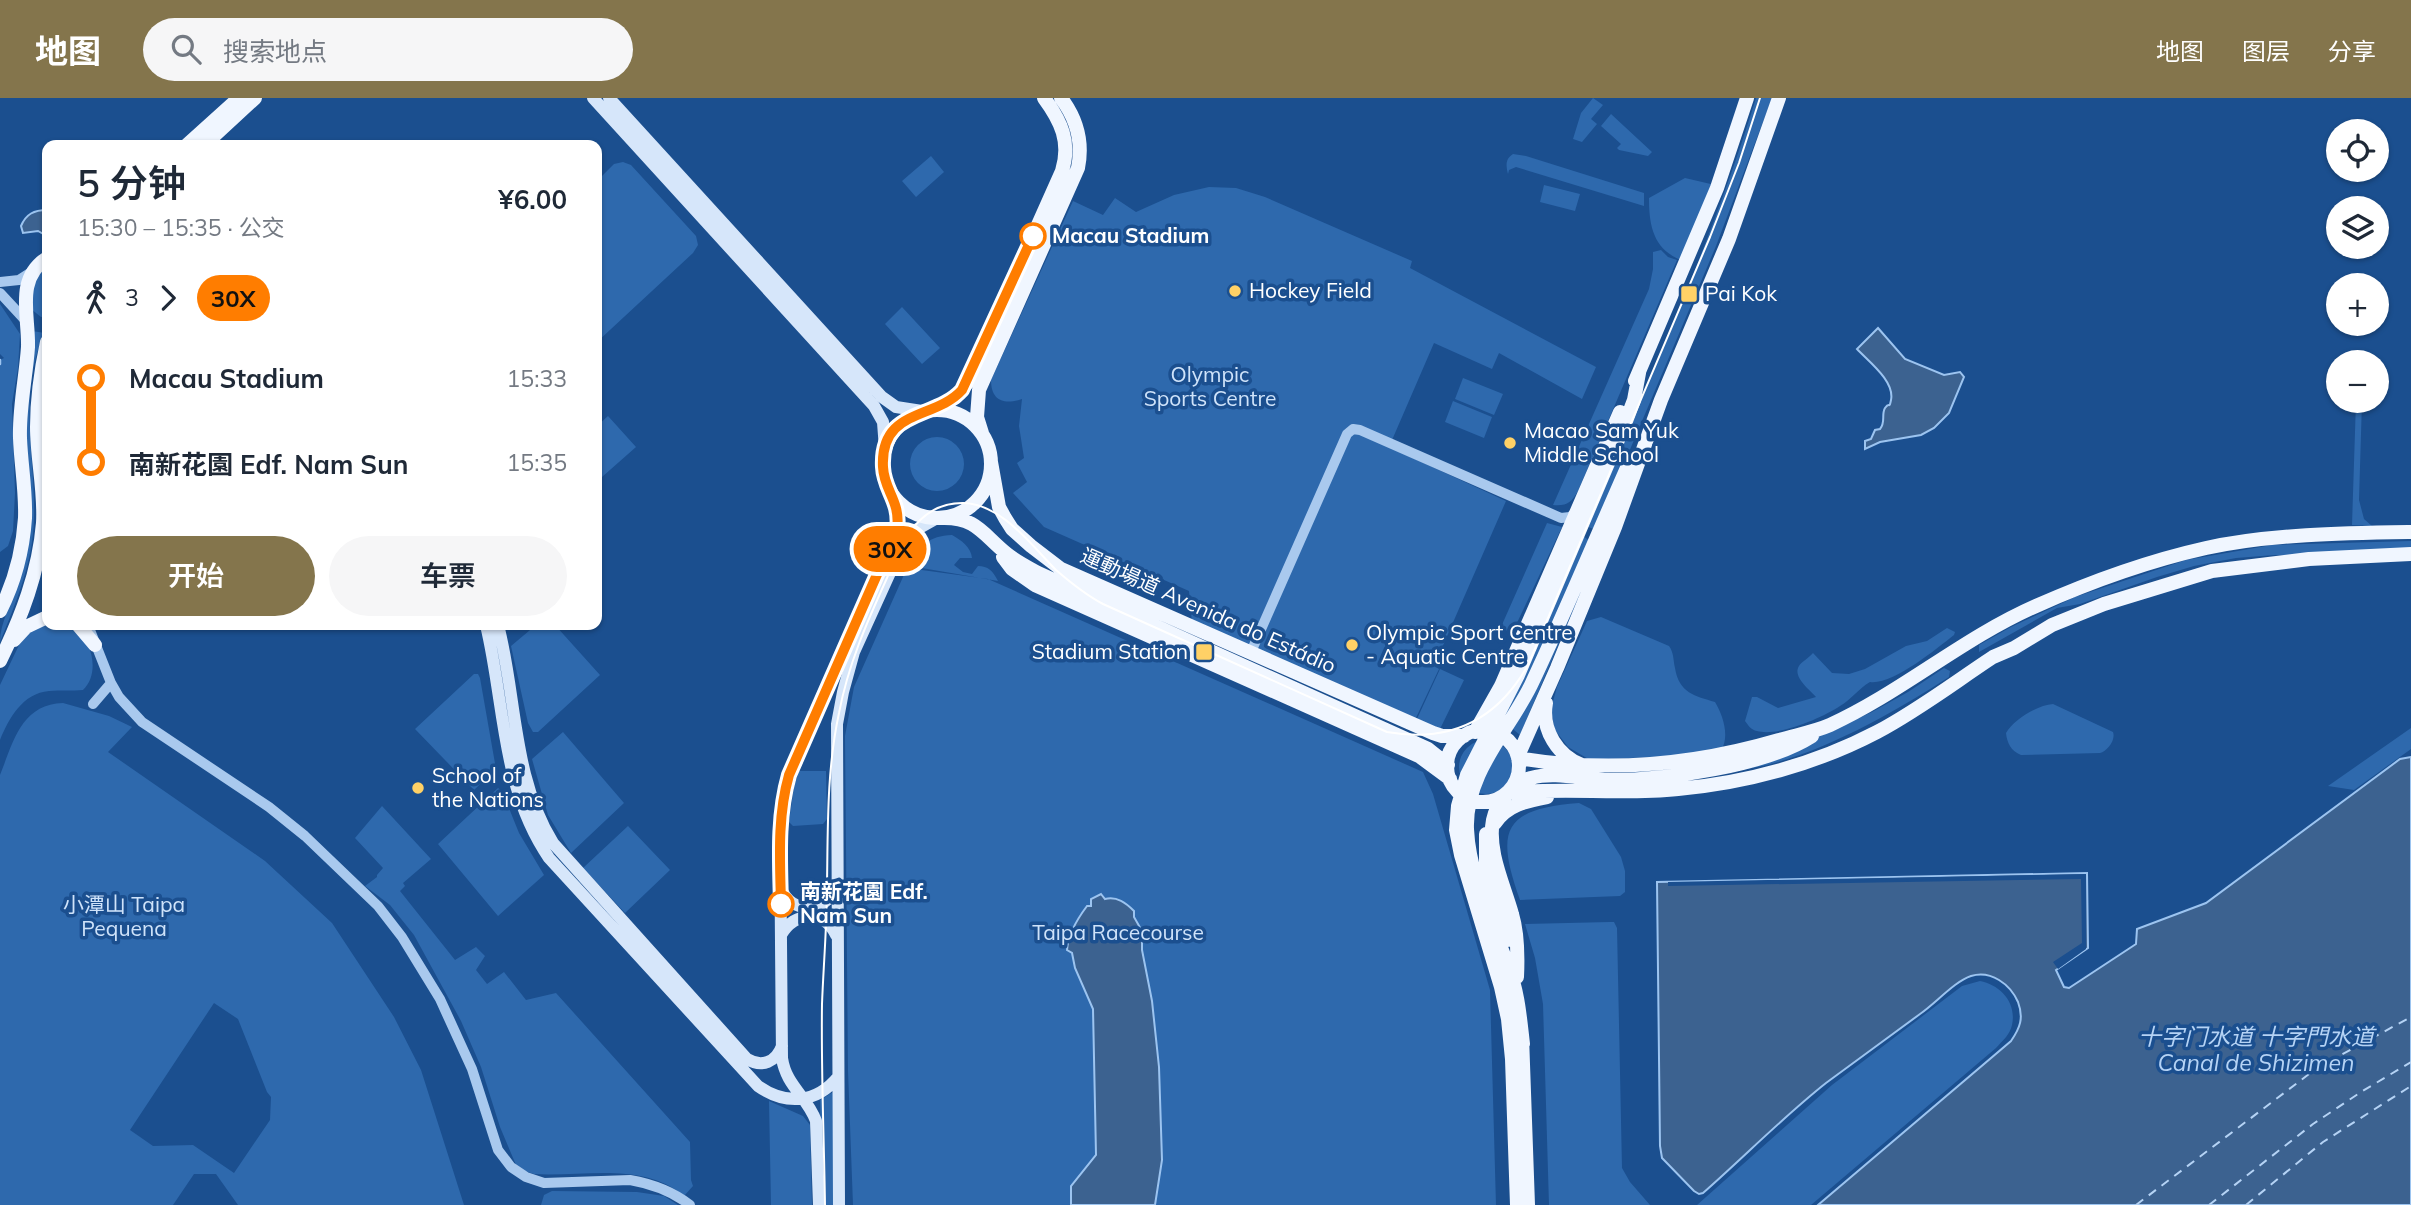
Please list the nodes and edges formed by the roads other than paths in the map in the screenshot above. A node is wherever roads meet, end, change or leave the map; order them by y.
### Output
1 (239, 98) edge
2 (255, 98) edge
3 (593, 98) edge
4 (609, 98) edge
5 (1044, 98) edge
6 (1061, 98) edge
7 (1747, 98) edge
8 (1779, 98) edge
9 (193, 140) edge
10 (209, 140) edge
11 (42, 263) edge
12 (33, 271) junction
13 (0, 282) edge
14 (0, 293) edge
15 (26, 321) junction
16 (1639, 373) junction
17 (42, 374) edge
18 (1661, 400) junction
19 (927, 410) junction
20 (982, 433) junction
21 (885, 450) junction
22 (40, 460) junction
23 (991, 461) junction
24 (42, 471) edge
25 (42, 487) edge
26 (892, 493) junction
27 (1577, 510) junction
28 (940, 518) junction
29 (42, 522) edge
30 (2411, 533) edge
31 (2411, 554) edge
32 (0, 611) edge
33 (1107, 611) junction
34 (42, 619) edge
35 (82, 630) edge
36 (90, 630) edge
37 (487, 630) edge
38 (499, 630) edge
39 (1968, 643) junction
40 (94, 645) junction
41 (1251, 652) junction
42 (1993, 657) junction
43 (1, 658) edge
44 (1937, 661) junction
45 (1249, 668) junction
46 (1956, 681) junction
47 (110, 683) junction
48 (1550, 685) junction
49 (93, 704) dead end
50 (813, 720) junction
51 (837, 724) junction
52 (1828, 725) junction
53 (1470, 734) junction
54 (1518, 757) junction
55 (1561, 765) junction
56 (1587, 766) junction
57 (1450, 775) junction
58 (1561, 790) junction
59 (1579, 791) junction
60 (1502, 797) junction
61 (1488, 871) junction
62 (781, 889) junction
63 (836, 889) junction
64 (781, 935) junction
65 (836, 935) junction
66 (782, 1042) junction
67 (1523, 1044) junction
68 (1512, 1059) junction
69 (838, 1077) junction
70 (803, 1100) junction
71 (690, 1205) edge
72 (819, 1205) edge
73 (839, 1205) edge
74 (1509, 1205) edge
75 (1517, 1205) edge
76 (1528, 1205) edge

1 - 9 main road
2 - 10 main road
3 - 21 main road
4 - 19 main road
5 - 19 main road
6 - 20 main road
7 - 16 main road
8 - 18 main road
11 - 12 main road
12 - 13 street
12 - 15 main road
14 - 15 street
15 - 32 main road
16 - 27 main road
16 - 68 main road
17 - 22 main road
18 - 48 main road
18 - 67 main road
19 - 20 main road
19 - 21 main road
20 - 23 main road
21 - 26 main road
22 - 24 street
22 - 25 main road
23 - 28 main road
23 - 41 main road, 運動場道 Avenida do Estádio
26 - 28 main road
26 - 50 main road
27 - 41 street
27 - 53 main road
28 - 33 main road, 運動場道 Avenida do Estádio
28 - 51 main road
29 - 43 main road
30 - 39 main road
31 - 42 main road
33 - 45 main road, 運動場道 Avenida do Estádio
33 - 57 main road, 運動場道 Avenida do Estádio
34 - 43 main road
35 - 40 main road
36 - 40 street
37 - 70 main road
38 - 66 main road
39 - 42 main road
39 - 44 main road
40 - 47 street
41 - 45 main road
41 - 53 main road, 運動場道 Avenida do Estádio
42 - 46 main road
44 - 46 main road
44 - 52 main road
45 - 57 main road, 運動場道 Avenida do Estádio
46 - 59 main road
47 - 49 street
47 - 71 street
48 - 54 main road
48 - 56 main road
50 - 51 main road
50 - 62 main road
51 - 63 main road
52 - 56 main road
52 - 68 main road
53 - 54 main road
53 - 57 main road
54 - 55 main road
54 - 60 main road
55 - 56 main road
55 - 58 main road
57 - 60 main road
57 - 74 main road
58 - 59 main road
58 - 60 main road
59 - 61 main road
60 - 61 main road
61 - 67 main road
62 - 63 main road
62 - 64 main road
63 - 65 main road
64 - 65 main road
64 - 66 main road
65 - 69 main road
66 - 70 main road
67 - 76 main road
68 - 75 main road
69 - 70 main road
69 - 73 main road
70 - 72 main road

